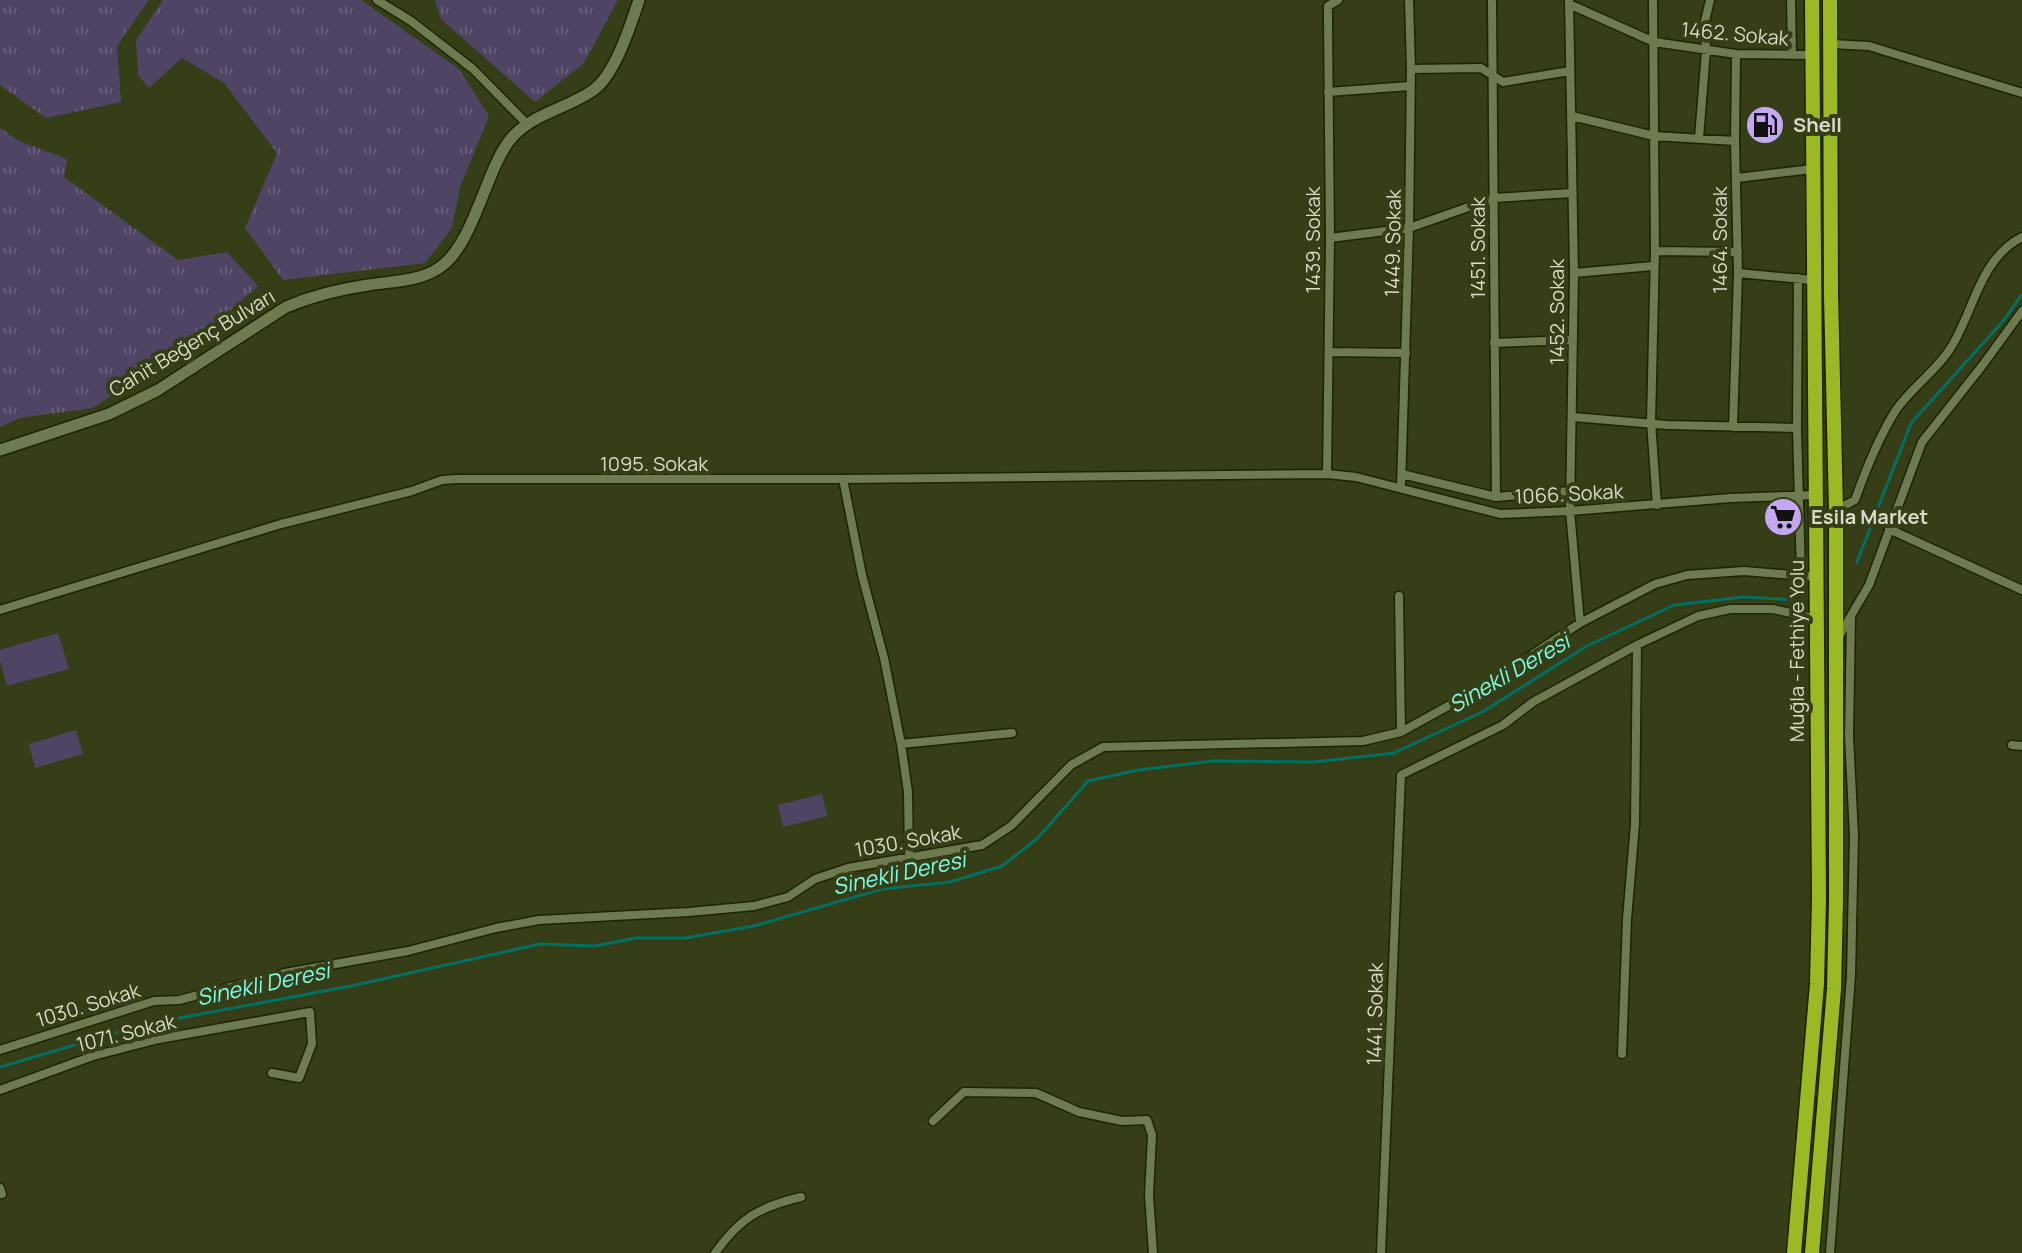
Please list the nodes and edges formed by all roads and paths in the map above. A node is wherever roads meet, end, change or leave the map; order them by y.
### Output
1 (377, 0) edge
2 (639, 0) edge
3 (1338, 0) edge
4 (1409, 0) edge
5 (1492, 0) edge
6 (1653, 0) edge
7 (1710, 0) edge
8 (1791, 0) edge
9 (1812, 0) edge
10 (1830, 0) edge
11 (1569, 2) edge
12 (1654, 42) junction
13 (1831, 44) junction
14 (1706, 51) junction
15 (1736, 54) junction
16 (1792, 55) junction
17 (1811, 55) junction
18 (1411, 69) junction
19 (1570, 71) junction
20 (1492, 75) junction
21 (1410, 86) junction
22 (1328, 92) junction
23 (2022, 93) edge
24 (1572, 116) junction
25 (527, 124) junction
26 (1654, 136) junction
27 (1699, 138) junction
28 (1735, 141) junction
29 (1812, 169) junction
30 (1737, 178) junction
31 (1572, 193) junction
32 (1494, 198) junction
33 (1409, 228) junction
34 (2022, 237) edge
35 (1330, 238) junction
36 (1655, 251) junction
37 (1738, 252) junction
38 (1653, 266) junction
39 (1574, 273) junction
40 (1738, 273) junction
41 (1805, 279) junction
42 (2022, 311) edge
43 (1572, 340) junction
44 (1494, 343) junction
45 (1329, 352) junction
46 (1406, 353) junction
47 (1573, 417) junction
48 (1651, 422) junction
49 (1733, 427) junction
50 (1797, 428) junction
51 (0, 450) edge
52 (1327, 474) junction
53 (1402, 474) junction
54 (843, 479) junction
55 (1401, 487) junction
56 (1571, 491) junction
57 (1799, 495) junction
58 (1817, 495) junction
59 (1496, 497) junction
60 (1657, 505) junction
61 (1836, 510) junction
62 (1570, 511) junction
63 (1889, 529) junction
64 (1801, 575) junction
65 (1817, 577) junction
66 (2022, 590) edge
67 (1399, 596) dead end
68 (0, 610) edge
69 (1851, 618) junction
70 (1817, 619) junction
71 (1580, 623) junction
72 (1836, 642) junction
73 (1637, 645) junction
74 (1401, 732) junction
75 (1012, 733) dead end
76 (901, 744) junction
77 (2012, 745) dead end
78 (2022, 746) edge
79 (1836, 835) junction
80 (1854, 835) junction
81 (909, 856) junction
82 (0, 1050) edge
83 (1622, 1054) dead end
84 (272, 1073) dead end
85 (0, 1090) edge
86 (933, 1121) dead end
87 (801, 1197) dead end
88 (715, 1253) edge
89 (1153, 1253) edge
90 (1381, 1253) edge
91 (1794, 1253) edge
92 (1812, 1253) edge
93 (1830, 1253) edge

1 - 25 street
2 - 25 main road, Cahit Beğenç Bulvarı
3 - 22 street, 1439. Sokak
4 - 18 street, 1449. Sokak
5 - 20 street, 1451. Sokak
6 - 12 street
7 - 14 street
8 - 16 street
9 - 17 highway, Muğla - Fethiye Yolu
10 - 13 highway, Muğla - Fethiye Yolu
11 - 12 street, 1462. Sokak
11 - 19 street, 1452. Sokak
12 - 14 street, 1462. Sokak
12 - 26 street
13 - 23 street
13 - 61 highway, Muğla - Fethiye Yolu
14 - 15 street, 1462. Sokak
14 - 27 street
15 - 16 street, 1462. Sokak
15 - 28 street, 1464. Sokak
16 - 17 street, 1462. Sokak
17 - 29 highway, Muğla - Fethiye Yolu
18 - 20 street
18 - 21 street, 1449. Sokak
19 - 20 street
19 - 24 street, 1452. Sokak
20 - 32 street, 1451. Sokak
21 - 22 street
21 - 33 street, 1449. Sokak
22 - 35 street, 1439. Sokak
24 - 26 street
24 - 31 street, 1452. Sokak
25 - 51 main road, Cahit Beğenç Bulvarı
26 - 27 street
26 - 36 street
27 - 28 street
28 - 30 street, 1464. Sokak
29 - 30 street
29 - 41 highway, Muğla - Fethiye Yolu
30 - 37 street, 1464. Sokak
31 - 32 street
31 - 39 street, 1452. Sokak
32 - 33 street
32 - 44 street, 1451. Sokak
33 - 35 street
33 - 46 street, 1449. Sokak
34 - 61 street
35 - 45 street, 1439. Sokak
36 - 37 street
36 - 38 street
37 - 40 street, 1464. Sokak
38 - 39 street
38 - 48 street
39 - 43 street, 1452. Sokak
40 - 41 street
40 - 49 street, 1464. Sokak
41 - 50 street
41 - 58 highway, Muğla - Fethiye Yolu
42 - 63 street
43 - 44 street
43 - 47 street, 1452. Sokak
44 - 59 street, 1451. Sokak
45 - 46 street
45 - 52 street, 1439. Sokak
46 - 53 street, 1449. Sokak
47 - 48 street
47 - 56 street, 1452. Sokak
48 - 49 street
48 - 60 street
49 - 50 street
50 - 57 street
52 - 54 street, 1095. Sokak
52 - 55 street, 1066. Sokak
53 - 55 street, 1449. Sokak
53 - 59 street
54 - 68 street, 1095. Sokak
54 - 76 street
55 - 62 street, 1066. Sokak
56 - 59 street
56 - 62 street, 1452. Sokak
57 - 58 street, 1066. Sokak
57 - 60 street, 1066. Sokak
57 - 64 street
58 - 65 highway, Muğla - Fethiye Yolu
60 - 62 street, 1066. Sokak
61 - 72 highway, Muğla - Fethiye Yolu
62 - 71 street, 1452. Sokak
63 - 66 street
63 - 69 street
64 - 65 street, 1030. Sokak
64 - 71 street, 1030. Sokak
65 - 70 highway, Muğla - Fethiye Yolu
67 - 74 street
69 - 72 street
69 - 80 street
70 - 73 street
70 - 91 highway, Muğla - Fethiye Yolu
71 - 74 street, 1030. Sokak
72 - 79 highway, Muğla - Fethiye Yolu
73 - 83 street
73 - 90 street, 1441. Sokak
74 - 81 street, 1030. Sokak
75 - 76 street
76 - 81 street
77 - 78 street
79 - 80 street
79 - 92 highway, Muğla - Fethiye Yolu
80 - 93 street
81 - 82 street, 1030. Sokak
84 - 85 street, 1071. Sokak
86 - 89 street
87 - 88 street

